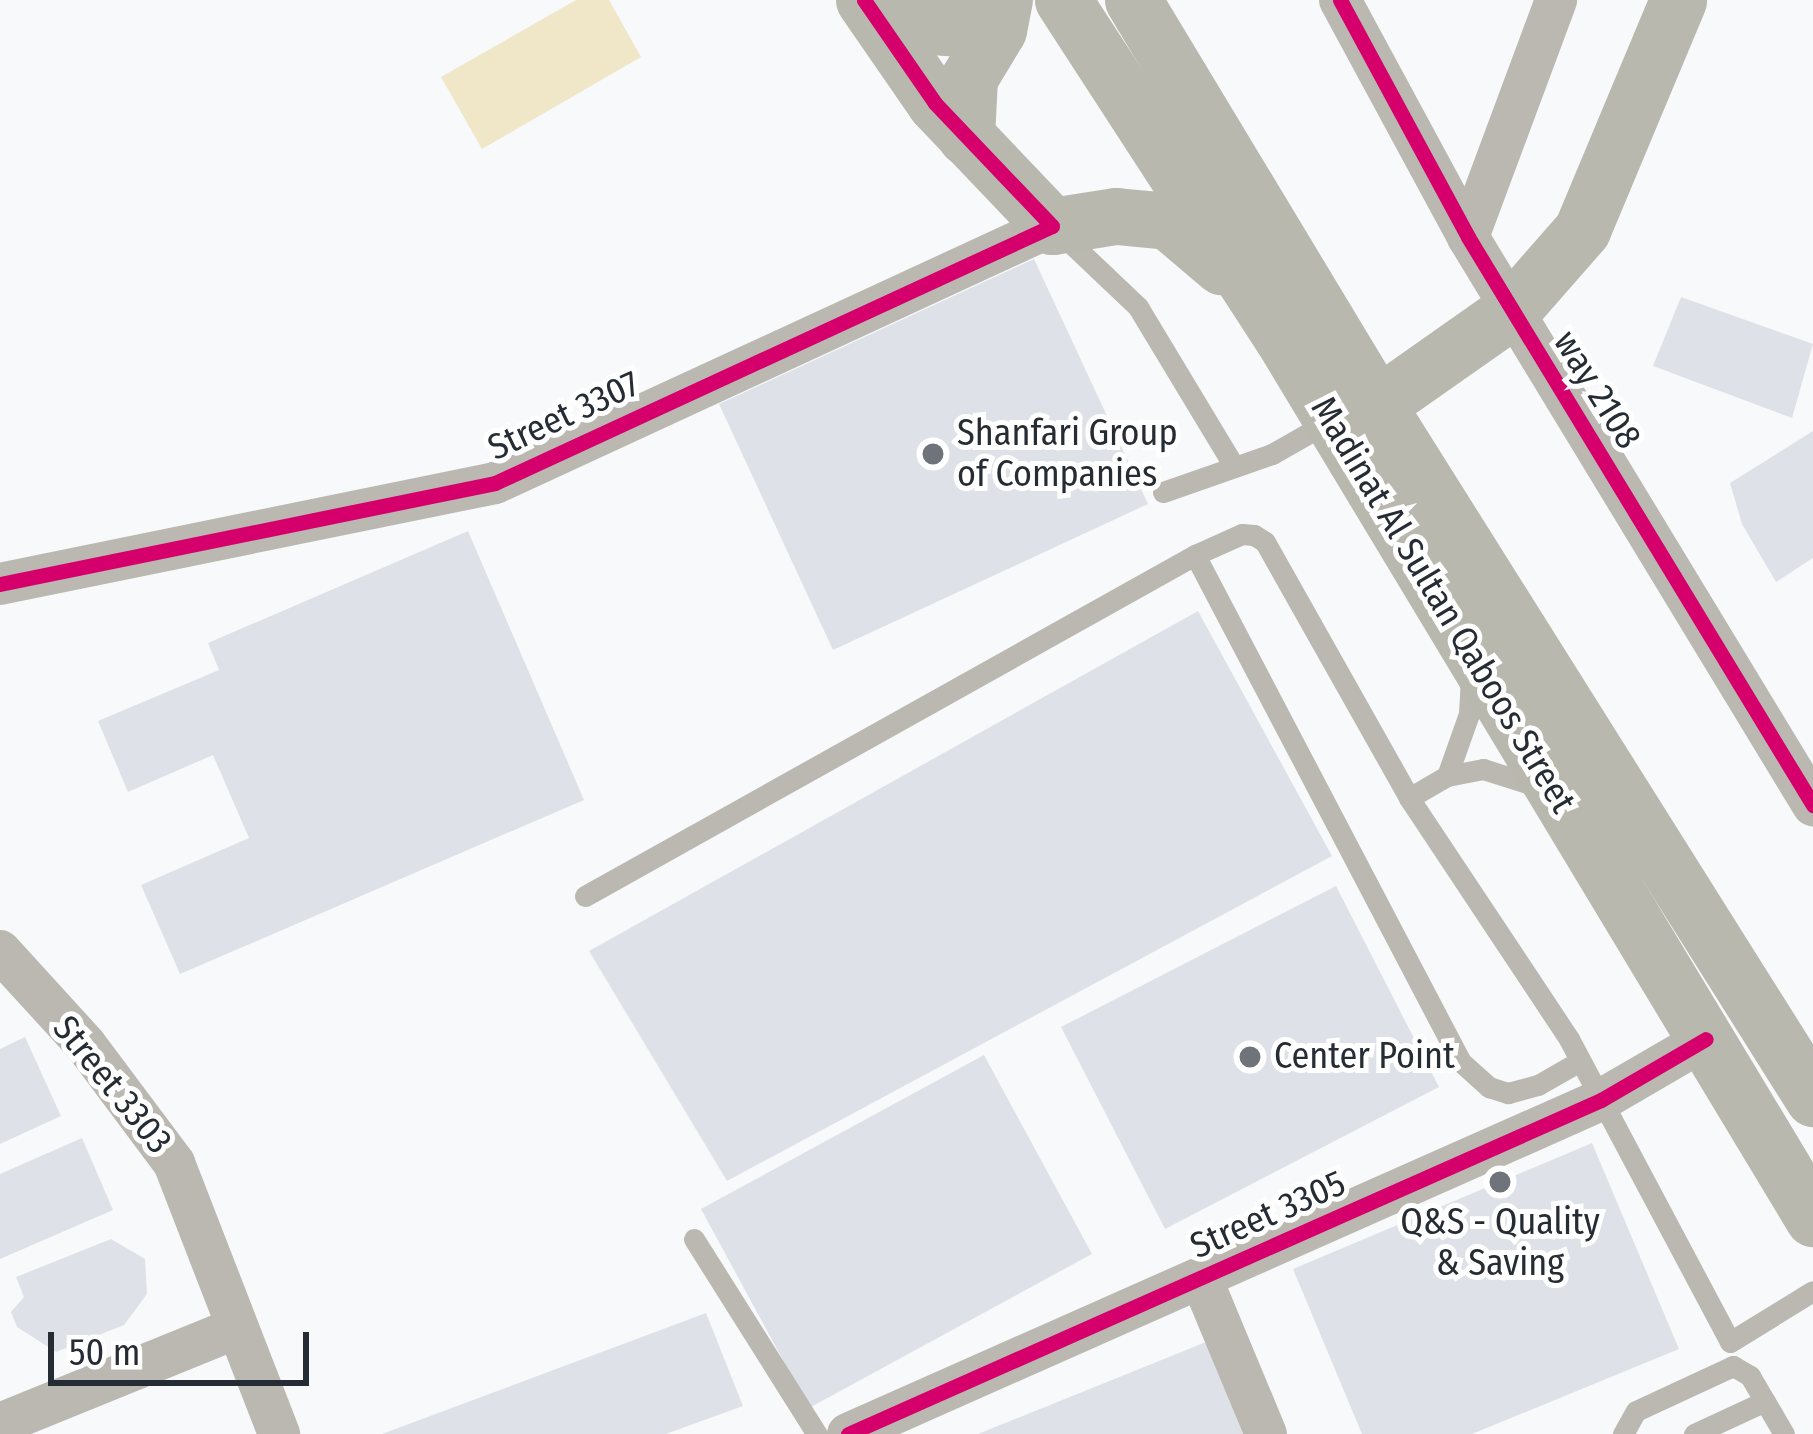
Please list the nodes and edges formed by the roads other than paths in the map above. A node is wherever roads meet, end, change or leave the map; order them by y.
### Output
1 (864, 0) edge
2 (890, 0) edge
3 (1002, 0) edge
4 (1063, 0) edge
5 (1133, 0) edge
6 (1340, 0) edge
7 (1556, 0) edge
8 (1678, 0) edge
9 (966, 136) junction
10 (1052, 226) junction
11 (1468, 237) junction
12 (1512, 310) junction
13 (1282, 338) junction
14 (1354, 413) junction
15 (1232, 463) junction
16 (1162, 492) dead end
17 (1195, 555) junction
18 (0, 584) edge
19 (1468, 646) junction
20 (1447, 776) junction
21 (1409, 798) junction
22 (1563, 802) junction
23 (1813, 805) edge
24 (585, 896) dead end
25 (0, 951) edge
26 (1706, 1039) junction
27 (1580, 1060) junction
28 (1813, 1098) edge
29 (1601, 1100) junction
30 (1813, 1218) edge
31 (694, 1239) dead end
32 (1201, 1278) junction
33 (1813, 1292) edge
34 (234, 1329) junction
35 (1765, 1401) junction
36 (937, 1416) edge
37 (0, 1424) edge
38 (279, 1434) edge
39 (817, 1434) edge
40 (848, 1434) edge
41 (1266, 1434) edge
42 (1623, 1434) edge
43 (1694, 1434) edge
44 (1784, 1434) edge

1 - 9 main road
2 - 3 main road
3 - 9 main road
4 - 13 main road, Madinat Al Sultan Qaboos Street
5 - 14 main road, Madinat Al Sultan Qaboos Street
6 - 11 street, way 2108
7 - 11 street
8 - 12 main road
9 - 10 main road
10 - 13 main road
10 - 15 lane
10 - 18 street, Street 3307
11 - 12 street, way 2108
12 - 14 main road
12 - 23 street, way 2108
13 - 14 main road, Madinat Al Sultan Qaboos Street
14 - 15 lane
14 - 19 main road, Madinat Al Sultan Qaboos Street
14 - 28 main road, Madinat Al Sultan Qaboos Street
15 - 16 lane
17 - 21 lane
17 - 24 lane
17 - 27 lane
19 - 20 lane
19 - 22 main road, Madinat Al Sultan Qaboos Street
20 - 21 lane
20 - 22 lane
21 - 27 lane
22 - 26 main road, Madinat Al Sultan Qaboos Street
25 - 34 street, Street 3303
26 - 29 street, Street 3305
26 - 30 main road, Madinat Al Sultan Qaboos Street
27 - 29 lane
29 - 32 street, Street 3305
29 - 33 lane
31 - 39 lane
32 - 36 street, Street 3305
32 - 41 street
34 - 37 street
34 - 38 street, Street 3303
35 - 42 lane
35 - 43 lane
35 - 44 lane
36 - 40 street, Street 3305

